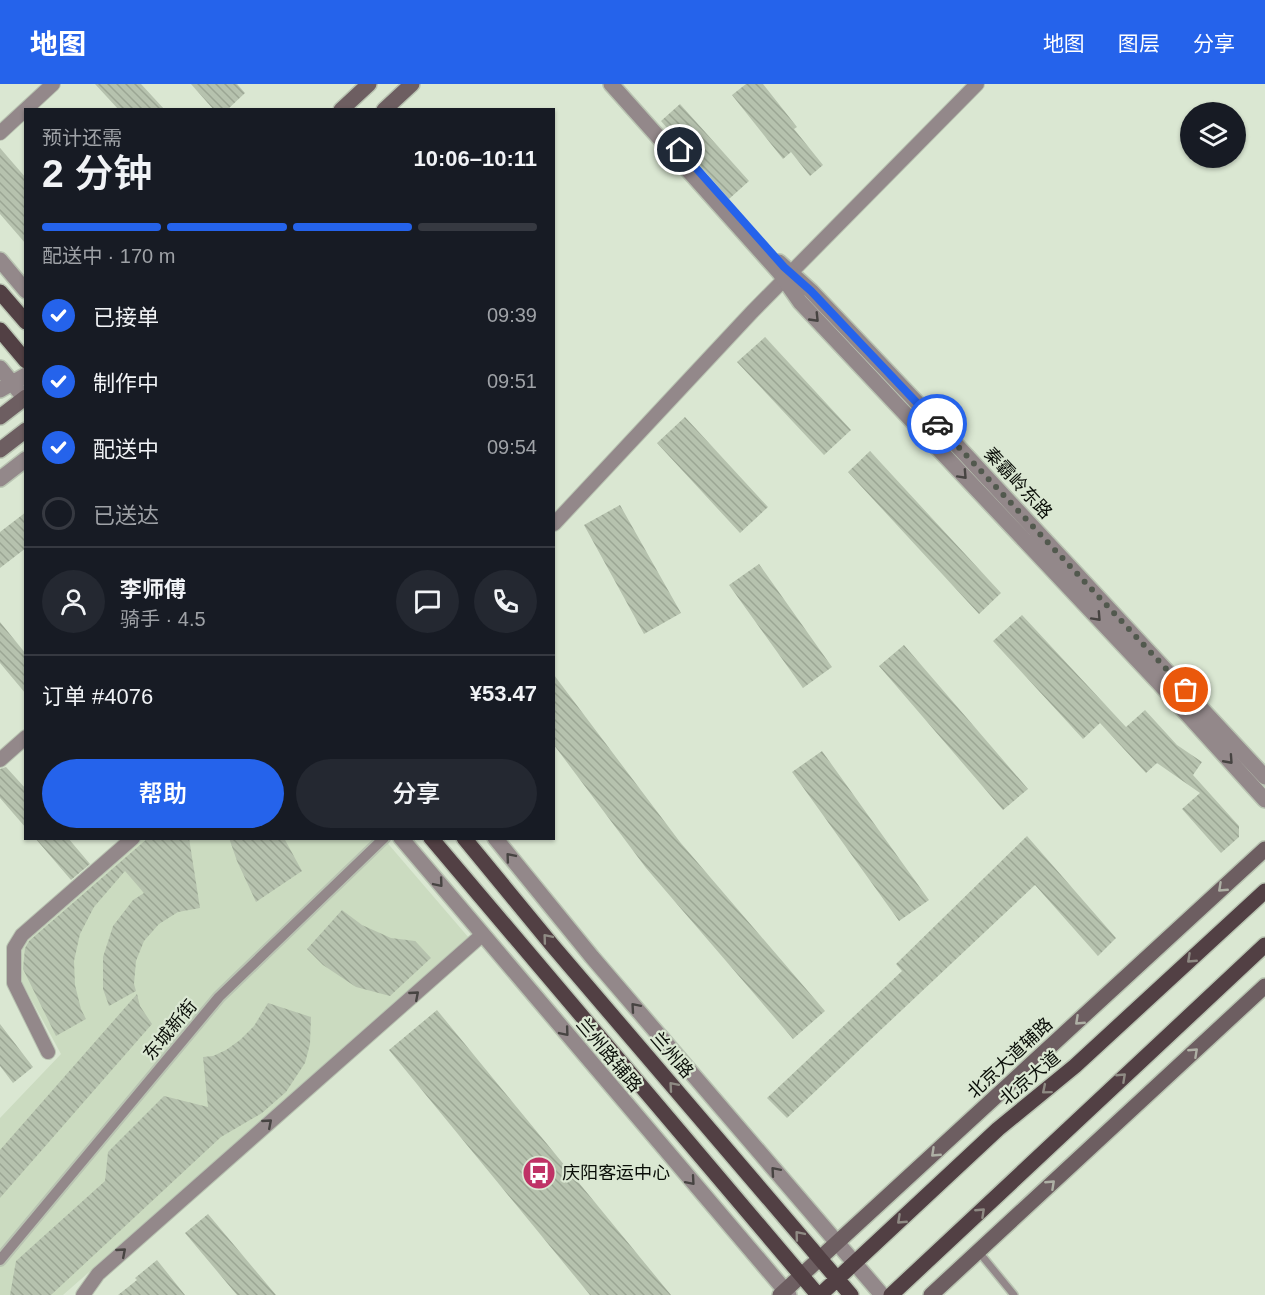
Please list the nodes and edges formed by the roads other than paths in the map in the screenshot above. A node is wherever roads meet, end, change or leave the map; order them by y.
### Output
1 (53, 84) edge
2 (369, 84) edge
3 (412, 84) edge
4 (611, 84) edge
5 (621, 84) edge
6 (977, 84) edge
7 (27, 108) edge
8 (343, 108) edge
9 (386, 108) edge
10 (24, 111) edge
11 (0, 133) edge
12 (0, 260) edge
13 (787, 276) junction
14 (24, 289) edge
15 (0, 292) edge
16 (24, 320) edge
17 (0, 330) edge
18 (24, 359) edge
19 (0, 368) edge
20 (24, 376) edge
21 (6, 386) edge
22 (24, 398) edge
23 (24, 400) edge
24 (0, 417) edge
25 (24, 432) edge
26 (0, 450) edge
27 (24, 461) edge
28 (0, 479) edge
29 (555, 523) edge
30 (24, 739) edge
31 (0, 760) edge
32 (1265, 777) edge
33 (1265, 800) edge
34 (131, 840) edge
35 (382, 840) edge
36 (403, 840) edge
37 (433, 840) edge
38 (466, 840) edge
39 (497, 840) edge
40 (1265, 849) edge
41 (1265, 891) edge
42 (482, 935) junction
43 (1265, 945) edge
44 (1265, 987) edge
45 (48, 1052) dead end
46 (837, 1243) junction
47 (978, 1251) junction
48 (820, 1259) junction
49 (0, 1260) edge
50 (854, 1263) junction
51 (801, 1276) junction
52 (837, 1279) junction
53 (784, 1294) edge
54 (83, 1295) edge
55 (819, 1295) edge
56 (851, 1295) edge
57 (882, 1295) edge
58 (891, 1295) edge
59 (930, 1295) edge
60 (1014, 1295) edge

1 - 7 street
2 - 8 main road
3 - 9 main road
4 - 13 street, 秦霸岭东路
5 - 13 street, 秦霸岭东路
6 - 13 street
10 - 11 street
12 - 14 street
13 - 29 street
13 - 32 street, 秦霸岭东路
13 -> 33 street, 秦霸岭东路
15 - 16 main road
17 - 18 main road
19 - 21 street
20 - 21 street
21 - 22 street
23 - 24 main road
25 - 26 main road
27 - 28 street
30 - 31 street
34 - 45 street
35 - 49 street, 东城新街
36 -> 42 street, 兰州路辅路
37 - 51 main road
48 -> 38 main road, 兰州路
46 -> 39 street
40 -> 46 main road, 北京大道辅路
41 -> 50 main road, 北京大道
42 -> 53 street, 兰州路辅路
54 -> 42 street
58 -> 43 main road
47 -> 44 main road
46 - 48 main road, 北京大道辅路
46 - 50 street
47 - 59 main road
47 - 60 lane
48 - 51 main road, 北京大道辅路
48 - 52 main road, 兰州路
50 - 52 main road, 北京大道
50 - 57 street
51 - 53 main road, 北京大道辅路
51 - 55 main road
52 - 55 main road, 北京大道
52 - 56 main road, 兰州路

